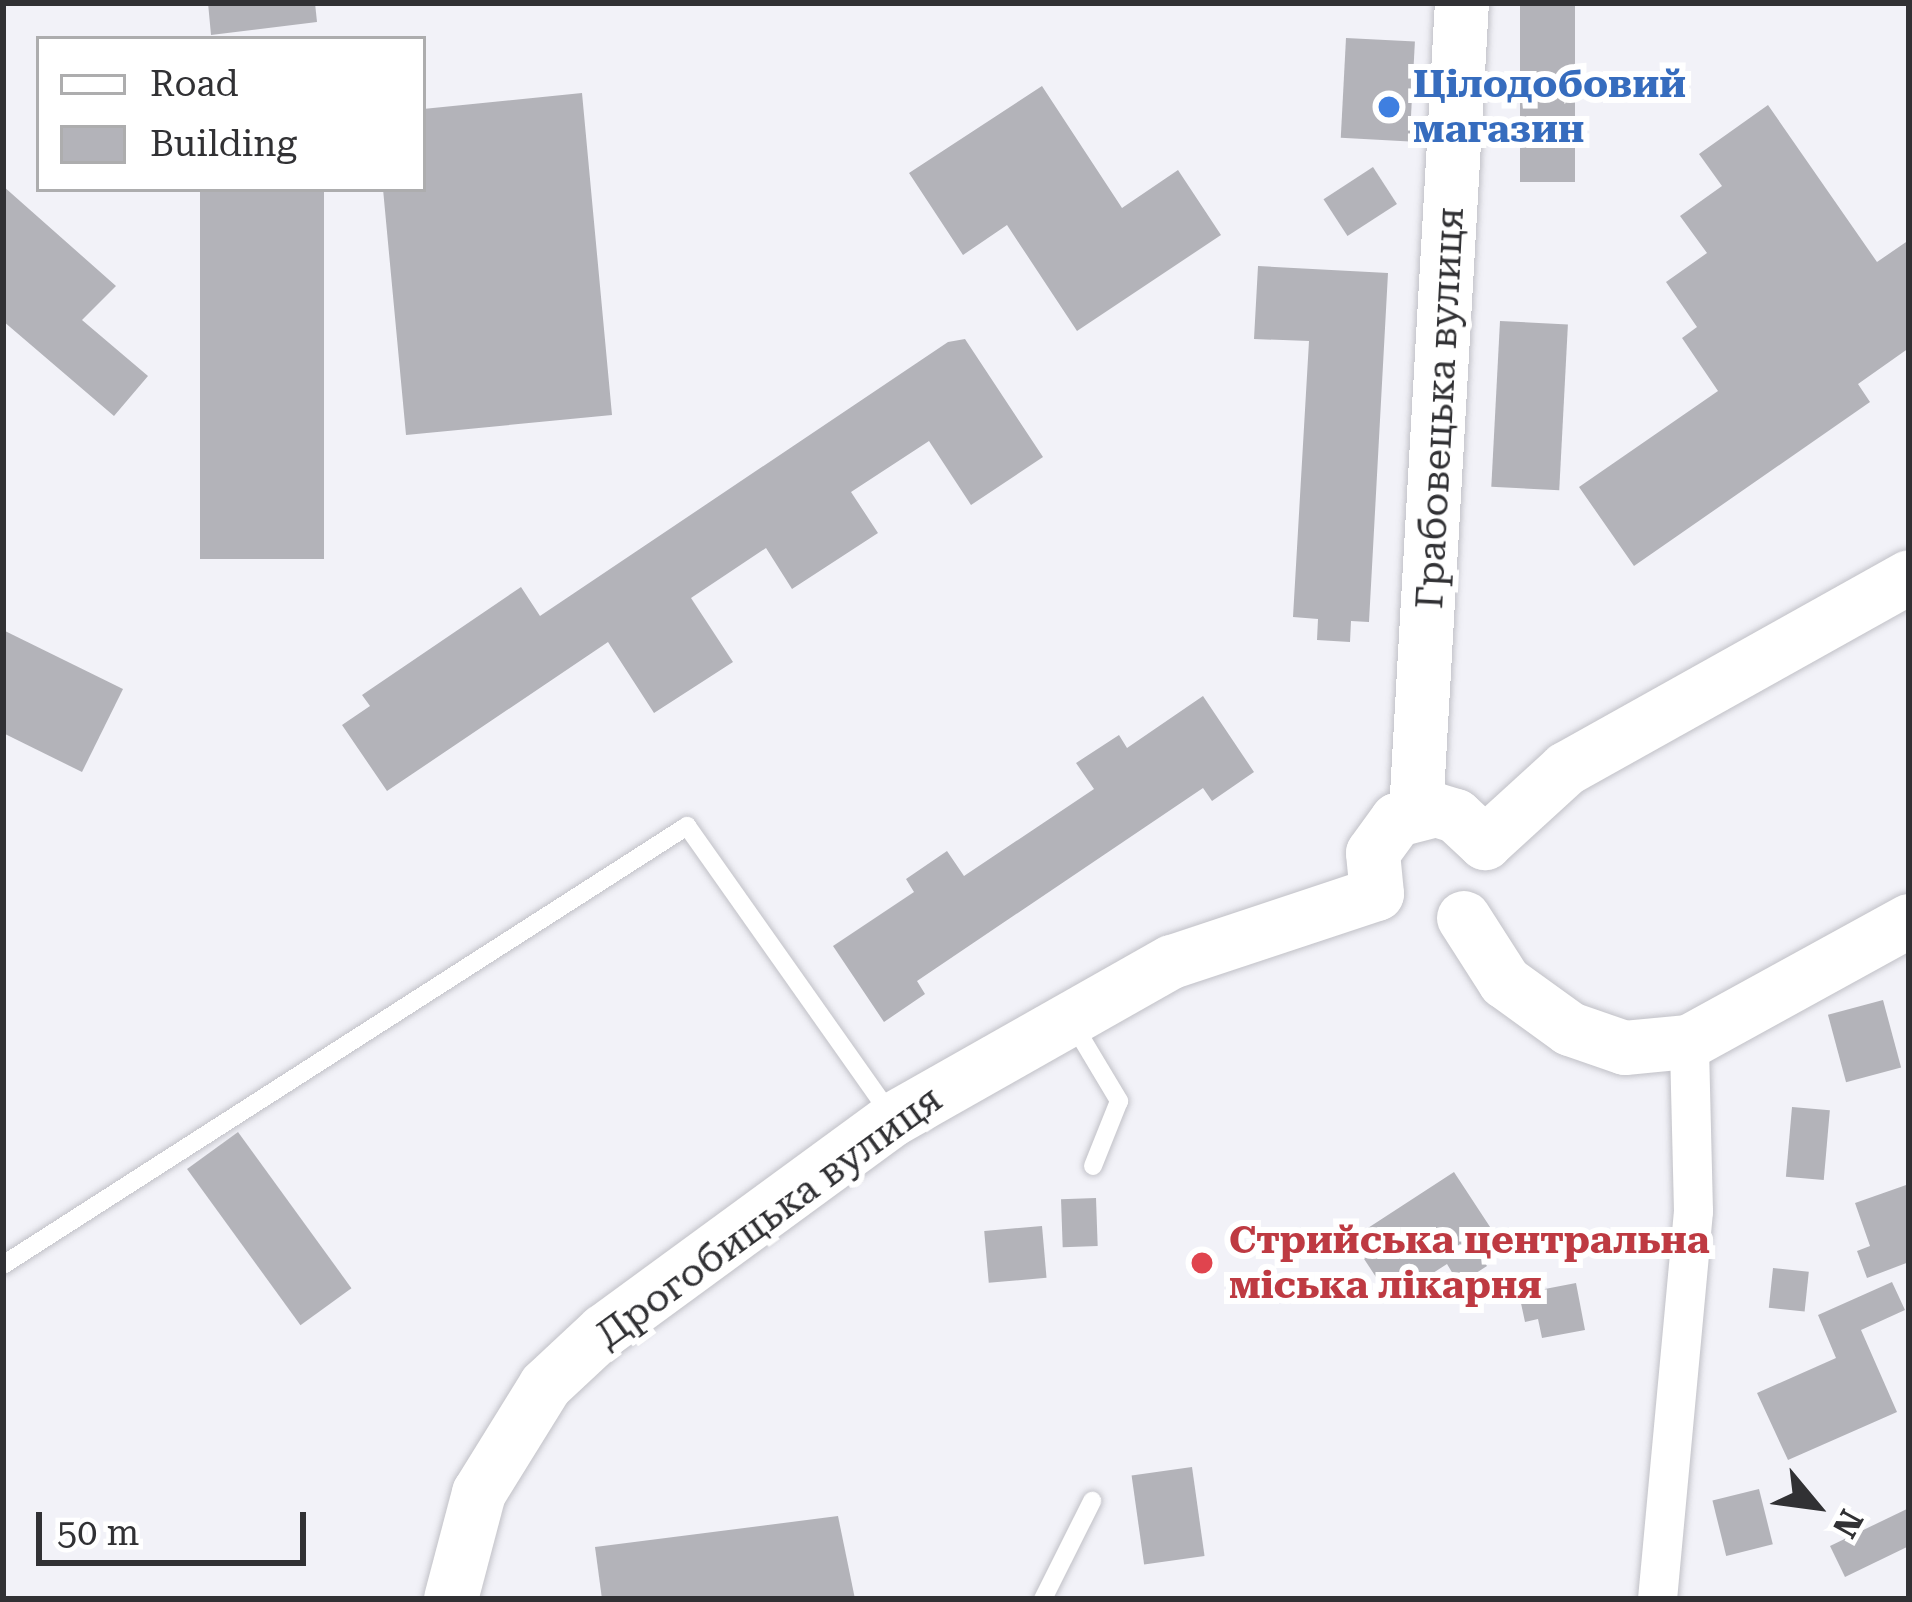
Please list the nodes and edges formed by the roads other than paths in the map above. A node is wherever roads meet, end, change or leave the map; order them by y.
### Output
1 (1462, 3) edge
2 (1909, 577) edge
3 (1416, 812) junction
4 (1485, 843) junction
5 (1377, 894) junction
6 (1464, 918) junction
7 (1909, 921) edge
8 (1070, 1019) junction
9 (1689, 1042) junction
10 (894, 1119) junction
11 (1093, 1166) dead end
12 (3, 1265) edge
13 (1092, 1501) dead end
14 (451, 1599) edge
15 (1043, 1599) edge
16 (1657, 1599) edge

1 - 3 main road, Грабовецька вулиця
2 - 4 main road
3 - 4 main road
3 - 5 main road
4 - 6 main road
5 - 6 main road
5 - 8 main road, Дрогобицька вулиця
6 - 9 main road
7 - 9 main road
8 - 10 main road, Дрогобицька вулиця
8 - 11 lane
9 - 16 street
10 - 12 lane
10 - 14 main road, Дрогобицька вулиця
13 - 15 lane

